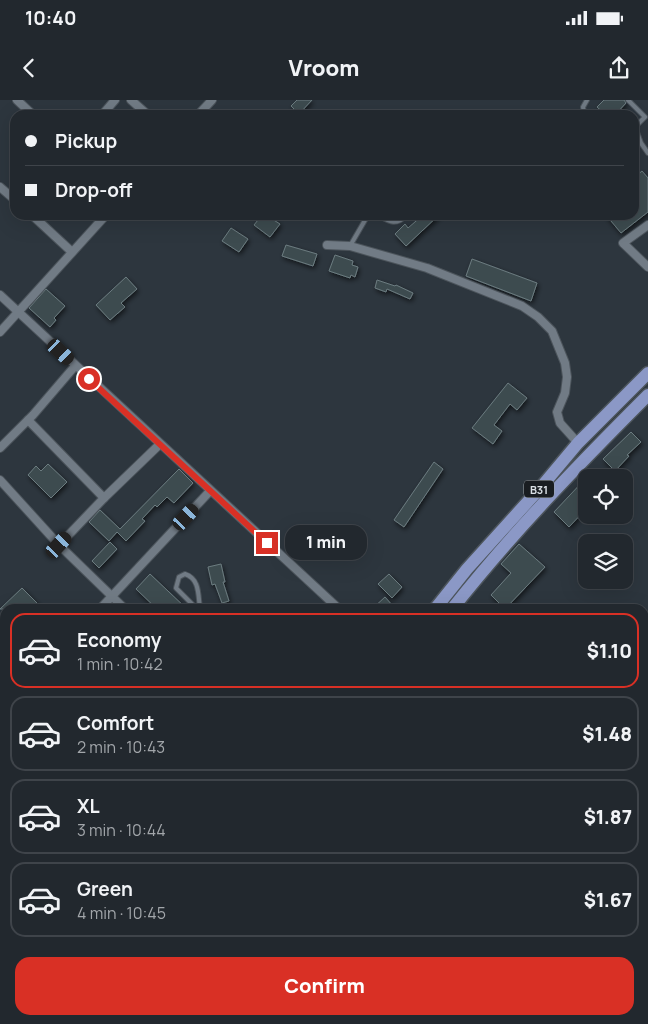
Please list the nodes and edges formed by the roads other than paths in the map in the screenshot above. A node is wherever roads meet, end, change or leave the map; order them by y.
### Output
1 (17, 100) edge
2 (115, 100) edge
3 (132, 100) edge
4 (212, 100) edge
5 (628, 100) edge
6 (28, 110) edge
7 (106, 110) edge
8 (143, 110) edge
9 (203, 110) edge
10 (639, 110) edge
11 (639, 110) edge
12 (639, 123) edge
13 (639, 139) edge
14 (648, 153) edge
15 (0, 187) edge
16 (10, 196) edge
17 (37, 220) edge
18 (101, 220) edge
19 (365, 220) edge
20 (386, 220) edge
21 (401, 220) edge
22 (648, 225) edge
23 (327, 245) dead end
24 (350, 246) junction
25 (72, 252) junction
26 (648, 267) edge
27 (0, 295) edge
28 (18, 312) junction
29 (0, 332) edge
30 (75, 366) junction
31 (648, 373) edge
32 (648, 395) edge
33 (28, 420) junction
34 (578, 443) junction
35 (160, 444) junction
36 (0, 448) edge
37 (0, 480) edge
38 (210, 491) junction
39 (104, 498) junction
40 (59, 545) junction
41 (112, 597) junction
42 (105, 604) edge
43 (120, 604) edge
44 (193, 604) edge
45 (198, 604) edge
46 (334, 604) edge
47 (439, 604) edge
48 (456, 604) edge

1 - 6 street
2 - 7 street
3 - 8 street
4 - 9 street
5 - 10 lane
11 - 12 lane
13 - 14 lane
15 - 16 street
17 - 25 street
18 - 25 street
19 - 24 lane
20 - 21 lane
22 - 26 street
23 - 24 street
24 - 34 street
25 - 28 street
27 - 28 street
28 - 29 street
28 - 30 street
30 - 33 street
30 - 35 street
31 - 34 main road, B31
32 - 48 main road, B31
33 - 36 street
33 - 39 street
34 - 47 main road, B31
35 - 38 street
35 - 39 street
37 - 40 street
38 - 41 street
38 - 46 street
39 - 40 street
40 - 41 street
41 - 42 street
41 - 43 street
44 - 45 lane

